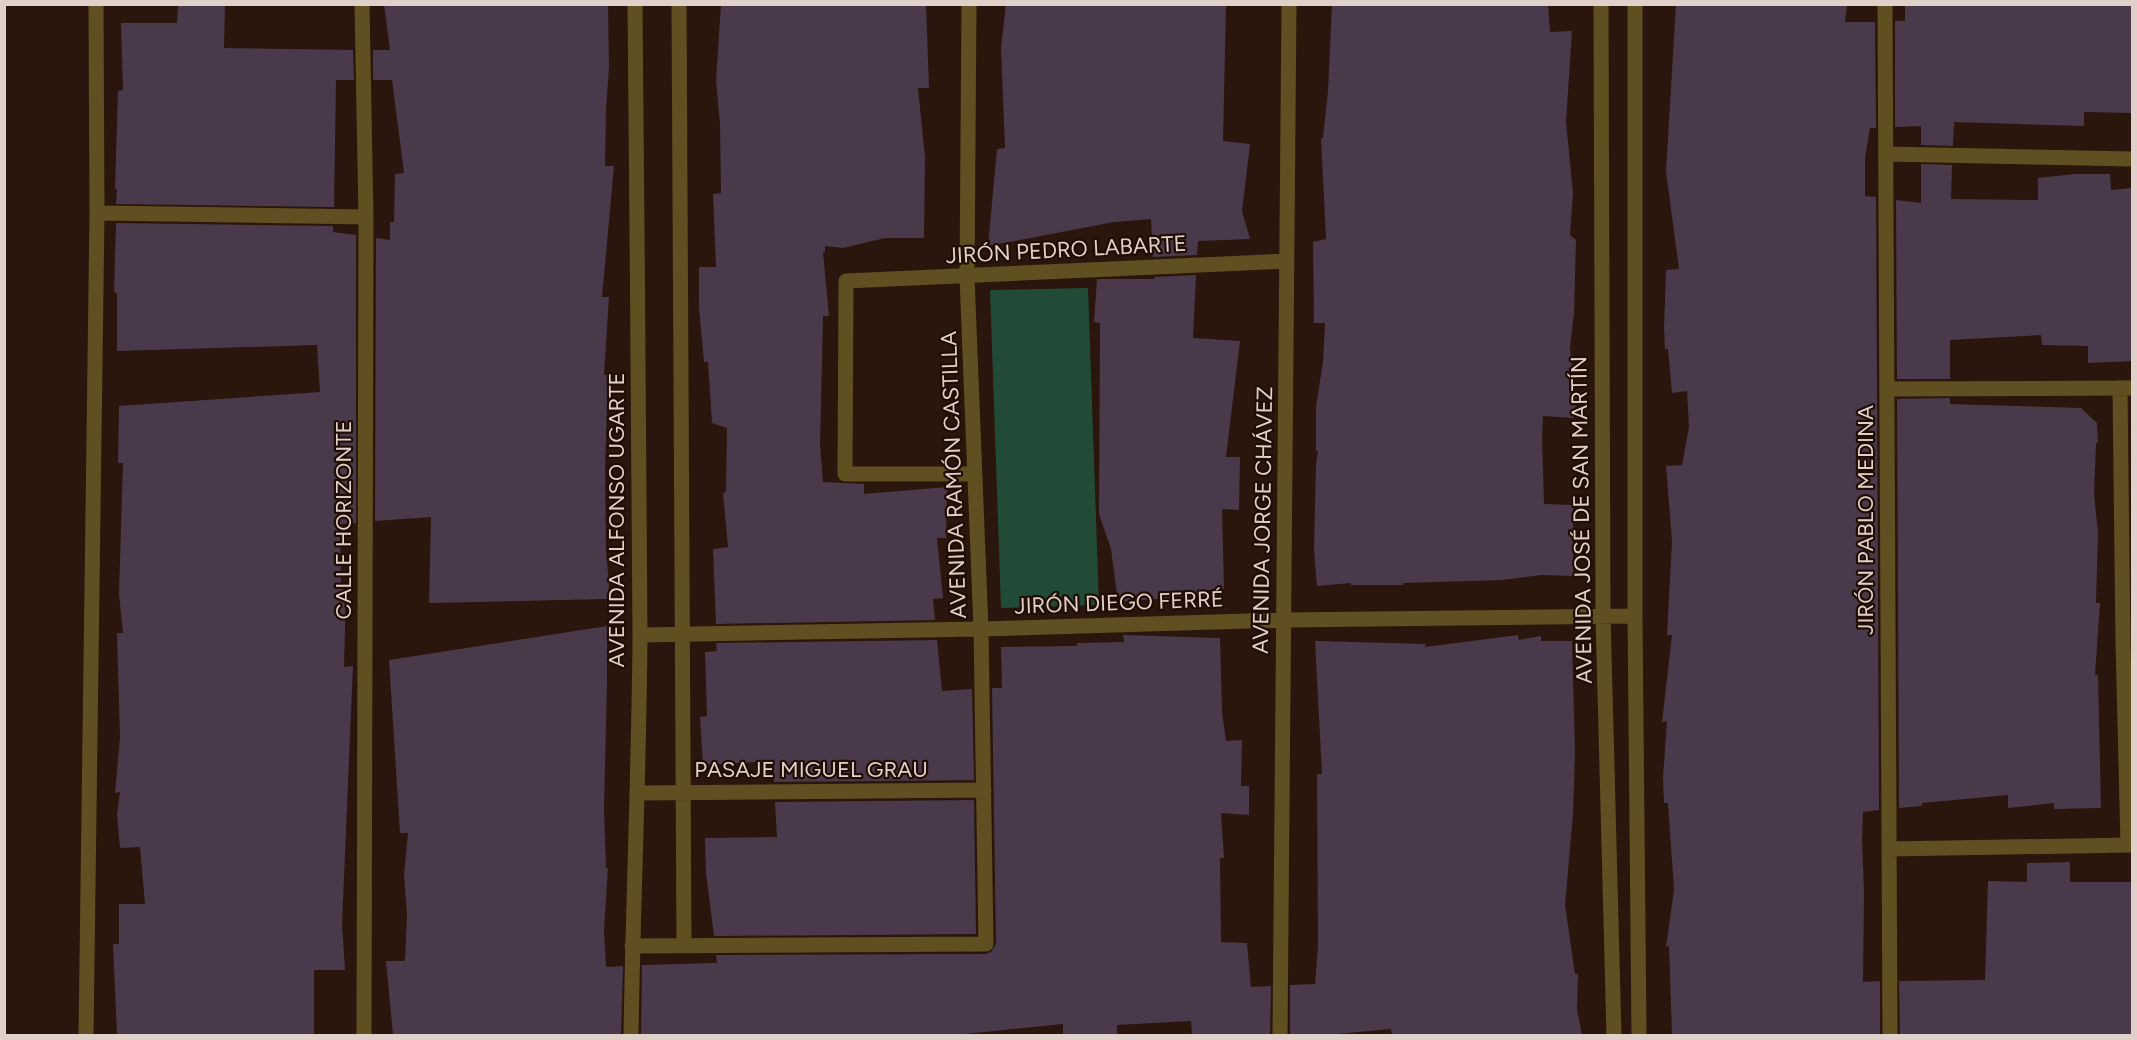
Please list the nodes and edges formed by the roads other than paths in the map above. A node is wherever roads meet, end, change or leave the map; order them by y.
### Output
1 (96, 4) edge
2 (362, 4) edge
3 (635, 4) edge
4 (679, 4) edge
5 (969, 4) edge
6 (1289, 4) edge
7 (1601, 4) edge
8 (1635, 4) edge
9 (1885, 4) edge
10 (1886, 154) junction
11 (2133, 159) edge
12 (97, 213) junction
13 (366, 217) junction
14 (1287, 261) junction
15 (967, 277) junction
16 (1887, 388) junction
17 (2126, 388) edge
18 (975, 474) junction
19 (1603, 615) junction
20 (1635, 616) junction
21 (1284, 620) junction
22 (981, 629) junction
23 (681, 634) junction
24 (640, 635) junction
25 (2128, 642) edge
26 (984, 790) junction
27 (682, 792) junction
28 (638, 793) junction
29 (2131, 844) edge
30 (1889, 849) junction
31 (632, 946) junction
32 (684, 946) junction
33 (86, 1035) edge
34 (364, 1035) edge
35 (632, 1035) edge
36 (1280, 1035) edge
37 (1614, 1035) edge
38 (1638, 1035) edge
39 (1890, 1035) edge

1 - 12 street
2 - 13 street, CALLE HORIZONTE
3 - 24 street, AVENIDA ALFONSO UGARTE
4 - 23 street
5 - 15 street, AVENIDA RAMÓN CASTILLA
6 - 14 street, AVENIDA JORGE CHÁVEZ
7 - 19 street, AVENIDA JOSÉ DE SAN MARTÍN
8 - 20 street
9 - 10 street, JIRÓN PABLO MEDINA
10 - 11 street
10 - 16 street, JIRÓN PABLO MEDINA
12 - 13 street
12 - 33 street
13 - 34 street, CALLE HORIZONTE
14 - 15 street, JIRÓN PEDRO LABARTE
14 - 21 street, AVENIDA JORGE CHÁVEZ
15 - 18 street, AVENIDA RAMÓN CASTILLA
15 - 18 street, JIRÓN PEDRO LABARTE
16 - 17 street
16 - 30 street, JIRÓN PABLO MEDINA
17 - 25 street
18 - 22 street, AVENIDA RAMÓN CASTILLA
19 - 20 street, JIRÓN DIEGO FERRÉ
19 - 21 street, JIRÓN DIEGO FERRÉ
19 - 37 street, AVENIDA JOSÉ DE SAN MARTÍN
20 - 38 street
21 - 22 street, JIRÓN DIEGO FERRÉ
21 - 36 street, AVENIDA JORGE CHÁVEZ
22 - 23 street, JIRÓN DIEGO FERRÉ
22 - 26 street, AVENIDA RAMÓN CASTILLA
23 - 24 street, JIRÓN DIEGO FERRÉ
23 - 27 street
24 - 28 street, AVENIDA ALFONSO UGARTE
25 - 29 street
26 - 27 street, PASAJE MIGUEL GRAU
26 - 32 street, AVENIDA RAMÓN CASTILLA
27 - 28 street, PASAJE MIGUEL GRAU
27 - 32 street
28 - 31 street, AVENIDA ALFONSO UGARTE
29 - 30 street
30 - 39 street, JIRÓN PABLO MEDINA
31 - 32 street
31 - 35 street, AVENIDA ALFONSO UGARTE

